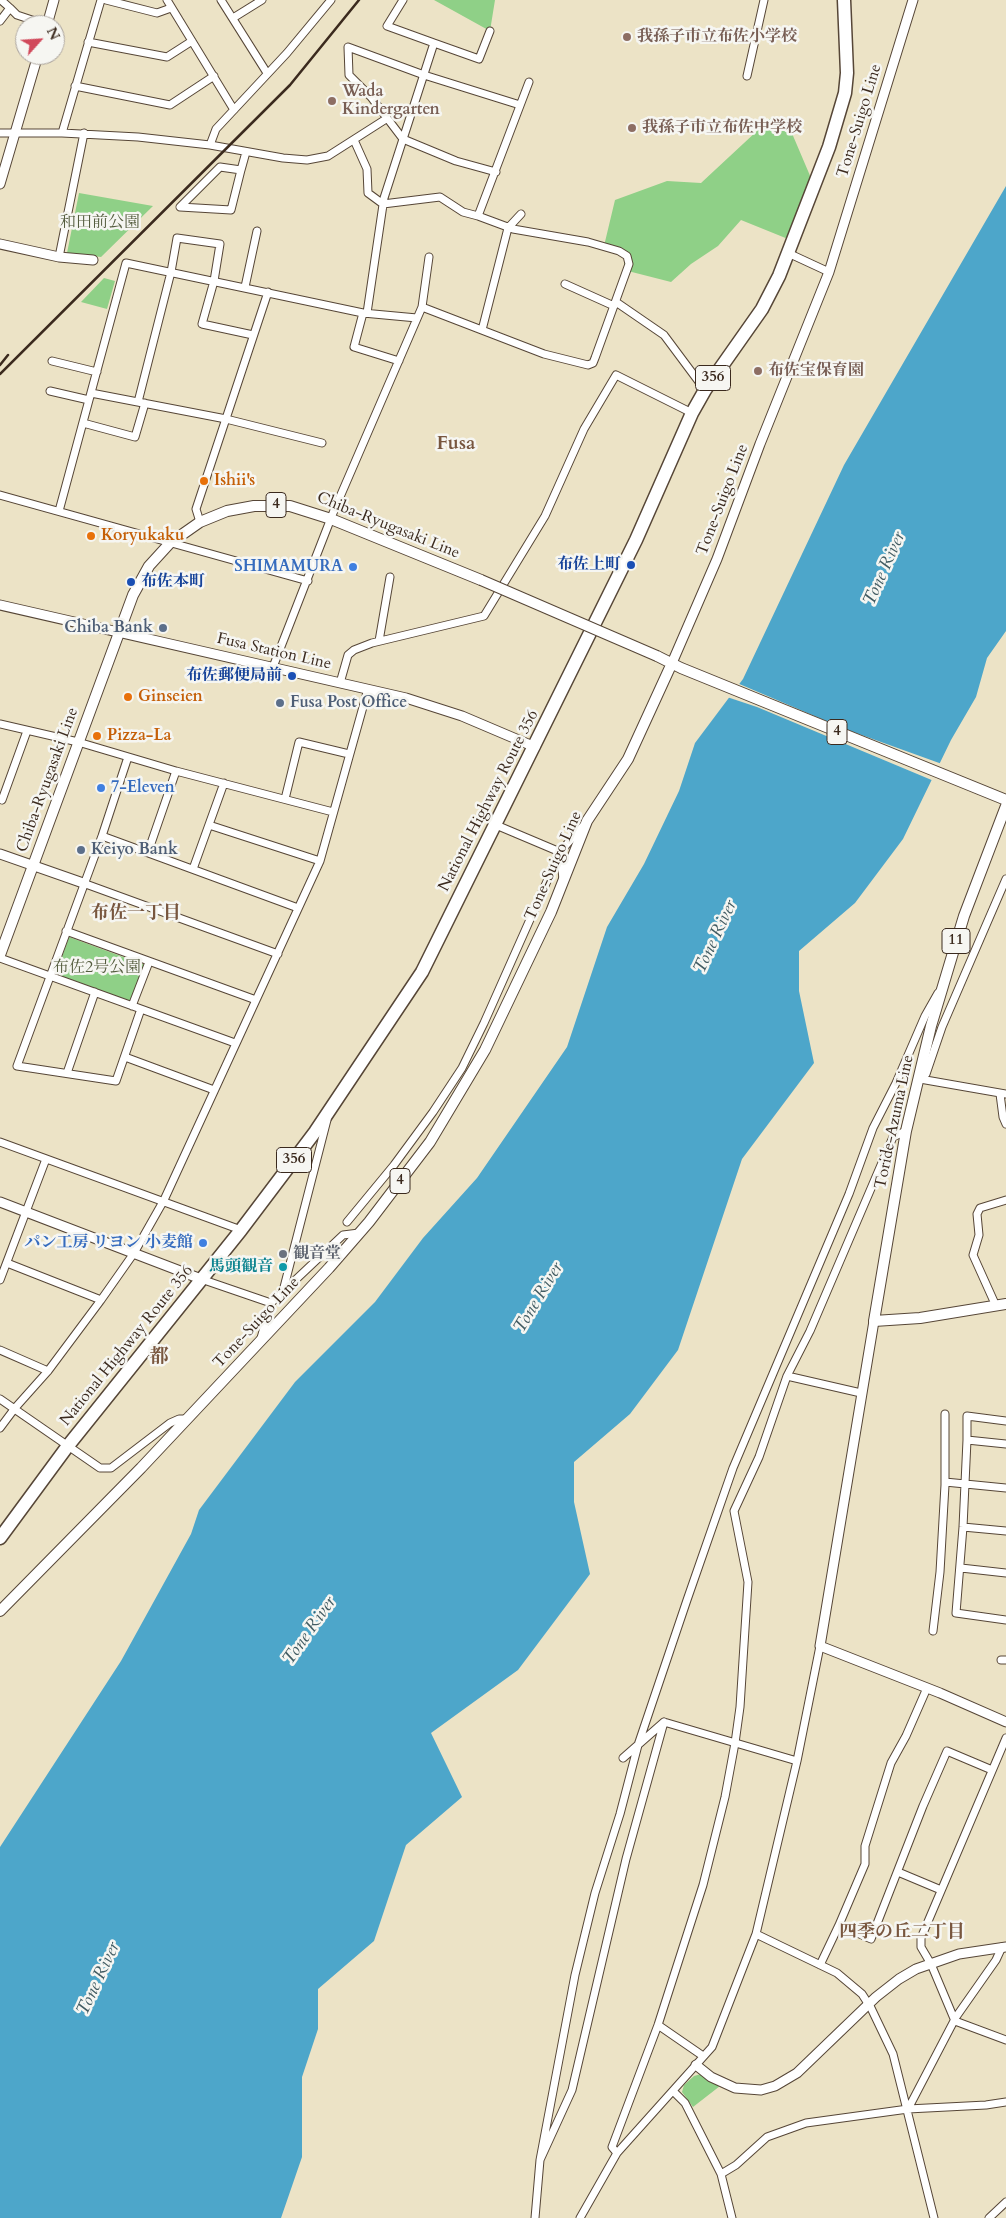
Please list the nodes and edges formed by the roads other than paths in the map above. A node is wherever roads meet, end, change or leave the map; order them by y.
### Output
1 (1, 0) edge
2 (54, 0) edge
3 (101, 0) edge
4 (106, 0) edge
5 (167, 0) edge
6 (221, 0) edge
7 (262, 0) edge
8 (331, 0) edge
9 (403, 0) edge
10 (764, 0) edge
11 (844, 0) edge
12 (913, 0) edge
13 (10, 8) junction
14 (171, 8) junction
15 (17, 15) edge
16 (50, 15) edge
17 (233, 18) junction
18 (0, 21) edge
19 (490, 31) dead end
20 (192, 41) junction
21 (88, 42) junction
22 (434, 43) junction
23 (35, 65) edge
24 (267, 73) junction
25 (424, 75) junction
26 (214, 76) junction
27 (747, 76) dead end
28 (529, 82) dead end
29 (75, 86) junction
30 (520, 105) junction
31 (234, 110) junction
32 (386, 119) junction
33 (0, 133) edge
34 (15, 133) junction
35 (62, 133) junction
36 (84, 133) junction
37 (403, 139) junction
38 (354, 140) junction
39 (210, 145) junction
40 (246, 152) junction
41 (241, 170) junction
42 (496, 172) junction
43 (0, 184) edge
44 (383, 204) junction
45 (521, 214) dead end
46 (478, 216) junction
47 (508, 228) junction
48 (257, 231) dead end
49 (0, 244) edge
50 (788, 253) junction
51 (59, 257) junction
52 (429, 257) dead end
53 (93, 260) dead end
54 (171, 272) junction
55 (829, 272) junction
56 (214, 281) junction
57 (565, 284) dead end
58 (244, 287) junction
59 (268, 292) junction
60 (615, 304) junction
61 (422, 307) junction
62 (365, 313) junction
63 (417, 318) junction
64 (482, 330) junction
65 (254, 335) junction
66 (52, 361) dead end
67 (399, 361) junction
68 (97, 372) junction
69 (705, 390) junction
70 (50, 391) dead end
71 (90, 397) junction
72 (141, 403) junction
73 (692, 413) junction
74 (226, 419) junction
75 (83, 423) junction
76 (322, 444) dead end
77 (0, 495) edge
78 (59, 511) junction
79 (331, 519) junction
80 (200, 522) junction
81 (170, 543) junction
82 (390, 577) dead end
83 (308, 581) junction
84 (0, 605) edge
85 (118, 632) junction
86 (379, 641) junction
87 (677, 666) junction
88 (273, 667) junction
89 (340, 683) junction
90 (368, 689) junction
91 (0, 724) edge
92 (27, 731) junction
93 (78, 742) junction
94 (535, 747) junction
95 (350, 754) junction
96 (128, 757) junction
97 (176, 771) junction
98 (224, 783) junction
99 (285, 799) junction
100 (1006, 800) edge
101 (1, 801) edge
102 (1006, 806) edge
103 (333, 812) junction
104 (587, 821) junction
105 (209, 825) junction
106 (496, 825) junction
107 (102, 836) junction
108 (148, 852) junction
109 (560, 852) junction
110 (0, 854) edge
111 (320, 861) junction
112 (34, 865) junction
113 (193, 869) junction
114 (1006, 879) edge
115 (564, 880) junction
116 (84, 883) junction
117 (298, 908) junction
118 (66, 931) junction
119 (278, 954) junction
120 (0, 957) edge
121 (149, 962) junction
122 (50, 975) junction
123 (942, 986) junction
124 (96, 992) junction
125 (256, 1000) junction
126 (132, 1006) junction
127 (141, 1009) junction
128 (235, 1043) junction
129 (125, 1057) junction
130 (67, 1073) junction
131 (920, 1079) junction
132 (214, 1090) junction
133 (1003, 1094) edge
134 (329, 1113) junction
135 (1006, 1124) edge
136 (906, 1131) junction
137 (0, 1142) edge
138 (46, 1159) junction
139 (164, 1200) junction
140 (1006, 1200) edge
141 (0, 1202) edge
142 (26, 1212) junction
143 (347, 1222) dead end
144 (241, 1230) junction
145 (359, 1233) junction
146 (134, 1253) junction
147 (7, 1264) junction
148 (201, 1279) junction
149 (0, 1280) edge
150 (283, 1292) junction
151 (102, 1300) junction
152 (271, 1303) junction
153 (1001, 1305) edge
154 (874, 1321) junction
155 (260, 1342) junction
156 (0, 1350) edge
157 (48, 1371) junction
158 (787, 1376) junction
159 (861, 1392) junction
160 (0, 1399) edge
161 (15, 1408) junction
162 (945, 1414) dead end
163 (188, 1419) junction
164 (1006, 1421) edge
165 (0, 1428) edge
166 (967, 1440) junction
167 (1006, 1444) edge
168 (67, 1447) junction
169 (945, 1482) junction
170 (965, 1484) junction
171 (1006, 1488) edge
172 (963, 1527) junction
173 (1006, 1531) edge
174 (0, 1538) edge
175 (960, 1568) junction
176 (1006, 1573) edge
177 (0, 1611) edge
178 (1006, 1620) edge
179 (933, 1631) dead end
180 (820, 1646) junction
181 (927, 1688) junction
182 (664, 1722) junction
183 (1006, 1722) edge
184 (1006, 1738) edge
185 (735, 1743) junction
186 (638, 1745) junction
187 (624, 1758) dead end
188 (797, 1761) junction
189 (992, 1770) junction
190 (898, 1872) junction
191 (940, 1890) junction
192 (840, 1925) junction
193 (756, 1934) junction
194 (1004, 1947) edge
195 (931, 1964) junction
196 (820, 1965) junction
197 (868, 2004) junction
198 (955, 2021) junction
199 (658, 2025) junction
200 (1006, 2040) edge
201 (704, 2056) junction
202 (696, 2065) junction
203 (673, 2091) junction
204 (1006, 2102) edge
205 (908, 2109) junction
206 (617, 2152) junction
207 (540, 2160) junction
208 (721, 2174) junction
209 (1006, 2202) edge
210 (534, 2218) edge
211 (580, 2218) edge
212 (732, 2218) edge
213 (934, 2218) edge
214 (990, 2218) edge

1 - 13 street
2 - 16 street
3 - 21 street
4 - 14 street
5 - 14 street
6 - 17 street
7 - 17 street
8 - 24 street
9 - 22 street
10 - 27 street
11 - 50 highway, National Highway Route 356 / 356
12 - 55 street, Tone-Suigo Line
13 - 15 street
13 - 18 street
14 - 20 street
17 - 24 street
19 - 22 street
20 - 21 street
20 - 26 street
21 - 29 street
22 - 25 street
23 - 34 street
24 - 31 street
25 - 30 street
25 - 32 street
25 - 37 street
26 - 29 street
26 - 31 street
28 - 30 street
29 - 35 street
30 - 42 street
31 - 39 street
32 - 37 street
32 - 38 street
33 - 34 street
34 - 35 street
34 - 43 street
35 - 36 street
36 - 39 street
36 - 51 street
37 - 42 street
37 - 44 street
38 - 40 street
38 - 44 street
39 - 40 street
40 - 41 street
41 - 41 street
42 - 46 street
44 - 46 street
44 - 62 street
45 - 47 street
46 - 47 street
47 - 60 street
47 - 64 street
48 - 58 street
49 - 51 street
50 - 55 street
50 - 69 highway, National Highway Route 356 / 356
51 - 53 street
52 - 61 street
54 - 56 street
54 - 56 street
54 - 68 street
54 - 72 street
55 - 87 street, Tone-Suigo Line
56 - 58 street
56 - 65 street
57 - 60 street
58 - 59 street
59 - 62 street
59 - 65 street
60 - 64 street
60 - 69 street
61 - 63 street
61 - 64 street
62 - 63 street
62 - 67 street
63 - 67 street
65 - 74 street
66 - 68 street
67 - 79 street
68 - 71 street
69 - 73 highway, National Highway Route 356 / 356
70 - 71 street
71 - 72 street
71 - 75 street
72 - 74 street
72 - 75 street
73 - 86 street
73 - 94 highway, National Highway Route 356 / 356
74 - 76 street
74 - 80 street
75 - 78 street
77 - 78 street
78 - 81 street
79 - 80 main road, Chiba-Ryugasaki Line / 4
79 - 83 street
79 - 87 main road, Chiba-Ryugasaki Line / 4, bridge
80 - 81 main road, Chiba-Ryugasaki Line / 4
81 - 83 street
81 - 85 main road, Chiba-Ryugasaki Line / 4
82 - 86 street
83 - 88 street
84 - 85 street, Fusa Station Line
85 - 88 street, Fusa Station Line
85 - 93 main road, Chiba-Ryugasaki Line / 4
86 - 89 street
87 - 100 main road, Chiba-Ryugasaki Line / 4
87 - 104 main road, Tone-Suigo Line / 4
88 - 89 street, Fusa Station Line
89 - 90 street, Fusa Station Line
90 - 94 street, Fusa Station Line
90 - 95 street
91 - 92 street
92 - 93 street
92 - 101 street
93 - 96 street
93 - 112 main road, Chiba-Ryugasaki Line / 4
94 - 106 highway, National Highway Route 356 / 356
95 - 99 street
95 - 103 street
96 - 97 street
96 - 107 street
97 - 98 street
97 - 108 street
98 - 99 street
98 - 105 street
99 - 103 street
102 - 123 main road, Toride-Azuma Line / 11
103 - 111 street
104 - 109 street
104 - 115 main road, Tone-Suigo Line / 4
105 - 111 street
105 - 113 street
106 - 109 street
106 - 134 highway, National Highway Route 356 / 356
107 - 108 street
107 - 116 street
108 - 113 street
109 - 115 street
109 - 143 street
110 - 112 street
111 - 117 street
112 - 116 street
112 - 120 main road, Chiba-Ryugasaki Line / 4
113 - 117 street
114 - 131 street
115 - 145 main road, Tone-Suigo Line / 4
116 - 118 street
116 - 119 street
117 - 119 street
118 - 121 street
118 - 122 street
119 - 125 street
120 - 122 street
121 - 125 street
121 - 126 street
122 - 124 street
122 - 130 street
123 - 131 main road, Toride-Azuma Line / 11
123 - 186 street
124 - 126 street
124 - 130 street
125 - 128 street
126 - 127 street
127 - 128 street
127 - 129 street
128 - 132 street
129 - 130 street
129 - 132 street
131 - 133 street
131 - 136 main road, Toride-Azuma Line / 11
132 - 139 street
133 - 135 street
134 - 144 highway, National Highway Route 356 / 356
134 - 150 street
136 - 154 main road, Toride-Azuma Line / 11
136 - 158 street
137 - 138 street
138 - 139 street
138 - 142 street
139 - 144 street
139 - 146 street
140 - 153 street
141 - 142 street
142 - 146 street
142 - 147 street
144 - 148 highway, National Highway Route 356 / 356
145 - 150 street
145 - 155 main road, Tone-Suigo Line / 4
146 - 148 street
146 - 151 street
147 - 149 street
147 - 151 street
148 - 152 street
148 - 168 highway, National Highway Route 356 / 356
150 - 152 street
151 - 157 street
152 - 155 street
153 - 154 main road
154 - 159 street
155 - 163 main road, Tone-Suigo Line / 4
156 - 157 street
157 - 161 street
158 - 159 street
158 - 185 street
159 - 180 street
160 - 161 street
161 - 165 street
161 - 168 street
162 - 169 street
163 - 168 street
163 - 177 main road, Tone-Suigo Line / 4
164 - 166 street
166 - 167 street
166 - 170 street
168 - 174 highway, National Highway Route 356 / 356
169 - 170 street
169 - 179 street
170 - 171 street
170 - 172 street
172 - 173 street
172 - 175 street
175 - 176 street
175 - 178 street
180 - 181 street
180 - 188 street
181 - 183 street
181 - 192 street
182 - 185 street
182 - 186 street
182 - 207 street
184 - 189 street
185 - 188 street
185 - 199 street
186 - 187 street
186 - 207 street
188 - 193 street
189 - 190 street
189 - 191 street
190 - 191 street
190 - 192 street
191 - 195 street
192 - 196 street
193 - 196 street
193 - 201 street
194 - 195 street
194 - 198 street
195 - 197 street
195 - 198 street
196 - 197 street
197 - 202 street
197 - 205 street
198 - 200 street
198 - 205 street
199 - 201 street
199 - 206 street
201 - 202 street
202 - 203 street
203 - 206 street
203 - 208 street
204 - 205 street
205 - 208 street
205 - 213 street
206 - 211 street
207 - 210 street
208 - 212 street
209 - 214 street

